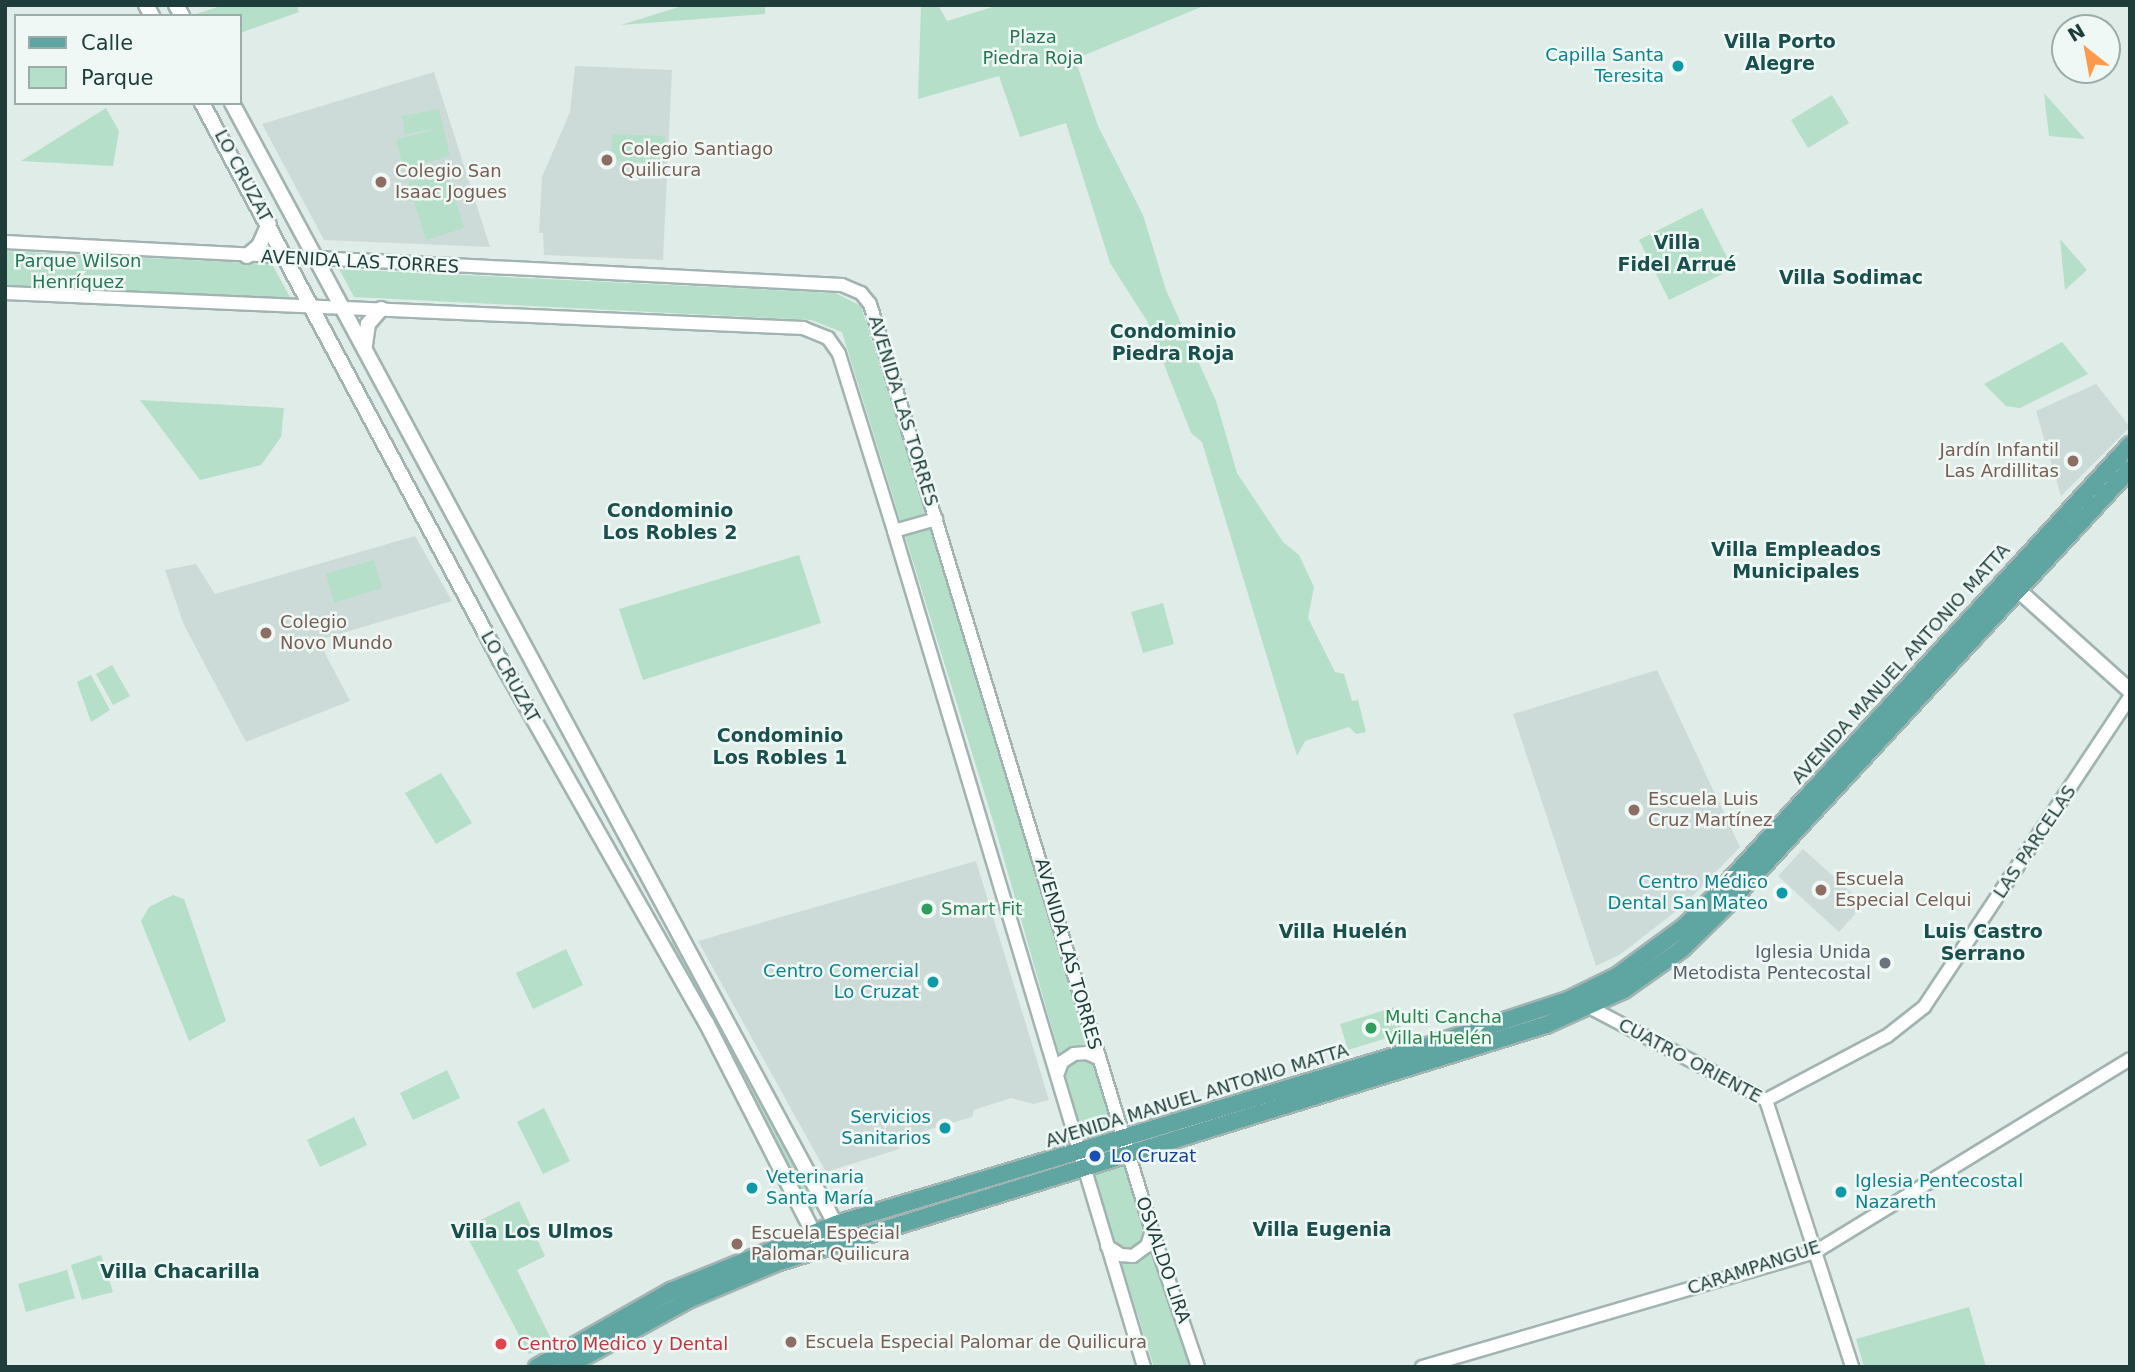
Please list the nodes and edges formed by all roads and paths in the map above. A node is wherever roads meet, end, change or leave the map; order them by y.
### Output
1 (203, 105) edge
2 (233, 105) edge
3 (269, 224) junction
4 (5, 242) edge
5 (247, 256) junction
6 (286, 259) junction
7 (319, 261) junction
8 (5, 293) edge
9 (311, 306) junction
10 (344, 308) junction
11 (381, 309) junction
12 (365, 347) junction
13 (2130, 445) edge
14 (2130, 469) edge
15 (936, 519) junction
16 (894, 531) junction
17 (2005, 578) junction
18 (2018, 590) junction
19 (2130, 694) edge
20 (1568, 1000) junction
21 (1591, 1008) junction
22 (1100, 1059) junction
23 (2130, 1059) edge
24 (1058, 1073) junction
25 (1766, 1100) junction
26 (1123, 1137) junction
27 (1081, 1150) junction
28 (1128, 1153) junction
29 (1085, 1167) junction
30 (836, 1224) junction
31 (1152, 1231) junction
32 (814, 1232) junction
33 (844, 1240) junction
34 (1106, 1245) junction
35 (821, 1248) junction
36 (1815, 1252) junction
37 (537, 1367) edge
38 (566, 1367) edge
39 (1144, 1367) edge
40 (1198, 1367) edge
41 (1422, 1367) edge
42 (1852, 1367) edge

1 - 3 main road, LO CRUZAT
2 - 7 main road, LO CRUZAT
3 - 5 main road
3 - 6 main road, LO CRUZAT
4 - 5 street, AVENIDA LAS TORRES
5 - 6 street, AVENIDA LAS TORRES
6 - 7 street, AVENIDA LAS TORRES
6 - 9 main road, LO CRUZAT
7 - 10 main road, LO CRUZAT
7 - 15 street, AVENIDA LAS TORRES
8 - 9 street
9 - 10 street
9 - 32 main road, LO CRUZAT
10 - 11 street
10 - 12 main road, LO CRUZAT
11 - 12 main road
11 - 16 street
12 - 30 main road, LO CRUZAT
13 - 17 main road, AVENIDA MANUEL ANTONIO MATTA
14 - 18 main road, AVENIDA MANUEL ANTONIO MATTA
15 - 16 street
15 - 22 street, AVENIDA LAS TORRES
16 - 24 street
17 - 18 street
17 - 20 main road, AVENIDA MANUEL ANTONIO MATTA
18 - 19 main road
18 - 21 main road, AVENIDA MANUEL ANTONIO MATTA
19 - 25 street, LAS PARCELAS
20 - 21 main road
20 - 26 main road, AVENIDA MANUEL ANTONIO MATTA
21 - 25 street, CUATRO ORIENTE
21 - 28 main road, AVENIDA MANUEL ANTONIO MATTA
22 - 24 street
22 - 26 street, AVENIDA LAS TORRES
23 - 36 street, CARAMPANGUE
24 - 27 street
25 - 36 street, CUATRO ORIENTE
26 - 27 main road, AVENIDA MANUEL ANTONIO MATTA
26 - 28 street, AVENIDA LAS TORRES
27 - 29 street
27 - 30 main road, AVENIDA MANUEL ANTONIO MATTA
28 - 29 main road, AVENIDA MANUEL ANTONIO MATTA
28 - 31 street, OSVALDO LIRA
29 - 33 main road, AVENIDA MANUEL ANTONIO MATTA
29 - 34 street
30 - 32 main road, AVENIDA MANUEL ANTONIO MATTA
30 - 33 main road, LO CRUZAT
31 - 34 street
31 - 40 street, OSVALDO LIRA
32 - 35 main road, LO CRUZAT
32 - 37 main road, AVENIDA MANUEL ANTONIO MATTA
33 - 35 main road, AVENIDA MANUEL ANTONIO MATTA
34 - 39 street
35 - 38 main road, AVENIDA MANUEL ANTONIO MATTA
36 - 41 street, CARAMPANGUE
36 - 42 street, CUATRO ORIENTE

